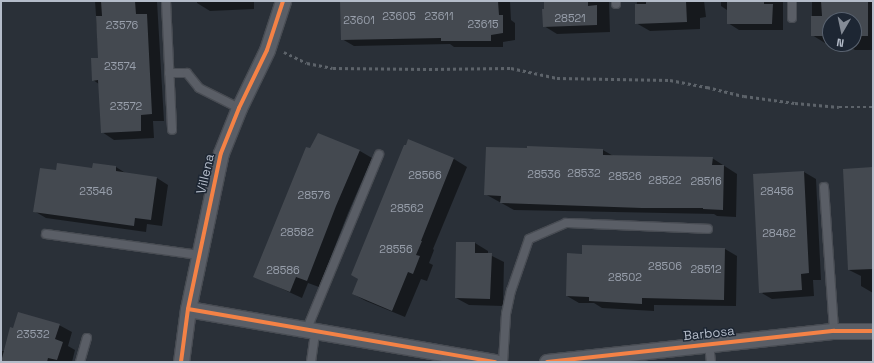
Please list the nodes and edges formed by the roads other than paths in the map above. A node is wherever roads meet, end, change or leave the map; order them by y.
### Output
1 (166, 1) edge
2 (283, 1) edge
3 (792, 1) edge
4 (792, 18) dead end
5 (169, 73) junction
6 (239, 108) junction
7 (172, 130) dead end
8 (379, 155) dead end
9 (824, 187) dead end
10 (708, 229) dead end
11 (46, 234) dead end
12 (199, 256) junction
13 (188, 310) junction
14 (310, 331) junction
15 (834, 331) junction
16 (873, 331) edge
17 (87, 338) dead end
18 (709, 344) junction
19 (432, 357) edge
20 (80, 362) edge
21 (181, 362) edge
22 (312, 362) edge
23 (496, 362) edge
24 (503, 362) edge
25 (547, 362) edge
26 (711, 362) edge

1 - 5 lane
2 - 6 street, Villena
3 - 4 lane
5 - 6 lane
5 - 7 lane
6 - 12 street, Villena
8 - 14 lane
9 - 15 lane
10 - 24 lane
11 - 12 lane
12 - 13 street, Villena
13 - 14 street
13 - 21 street, Villena
14 - 19 street
14 - 22 lane
15 - 16 street, Barbosa
15 - 18 street, Barbosa
17 - 20 lane
18 - 25 street, Barbosa
18 - 26 lane
19 - 23 street

